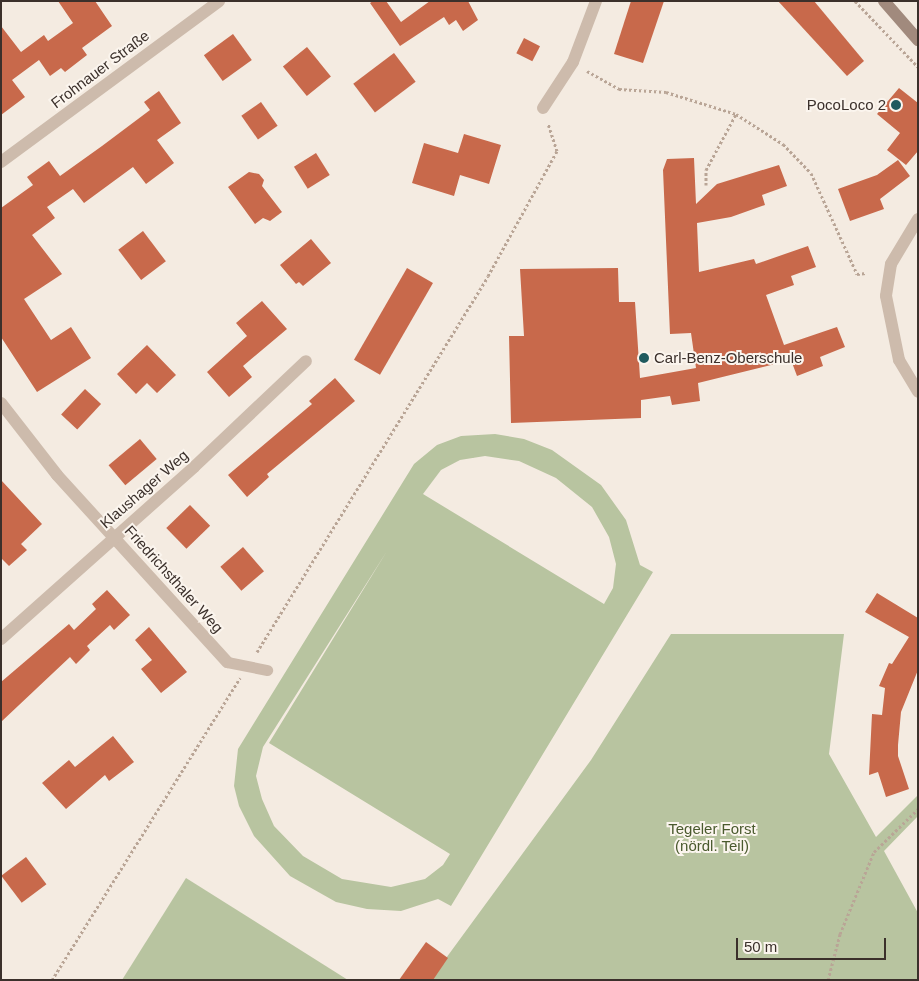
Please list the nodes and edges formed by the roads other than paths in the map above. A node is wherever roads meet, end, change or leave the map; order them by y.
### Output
1 (218, 1) edge
2 (596, 1) edge
3 (884, 1) edge
4 (918, 40) edge
5 (543, 108) road end
6 (1, 162) edge
7 (918, 219) edge
8 (306, 362) dead end
9 (918, 392) edge
10 (1, 403) edge
11 (114, 536) junction
12 (1, 639) edge
13 (227, 662) joint
14 (267, 670) dead end

1 - 6 street, Frohnauer Straße
2 - 5 street
3 - 4 main road
7 - 9 street
8 - 11 street, Klaushager Weg
10 - 11 street, Friedrichsthaler Weg
11 - 12 street, Klaushager Weg
11 - 13 street, Friedrichsthaler Weg
13 - 14 lane

